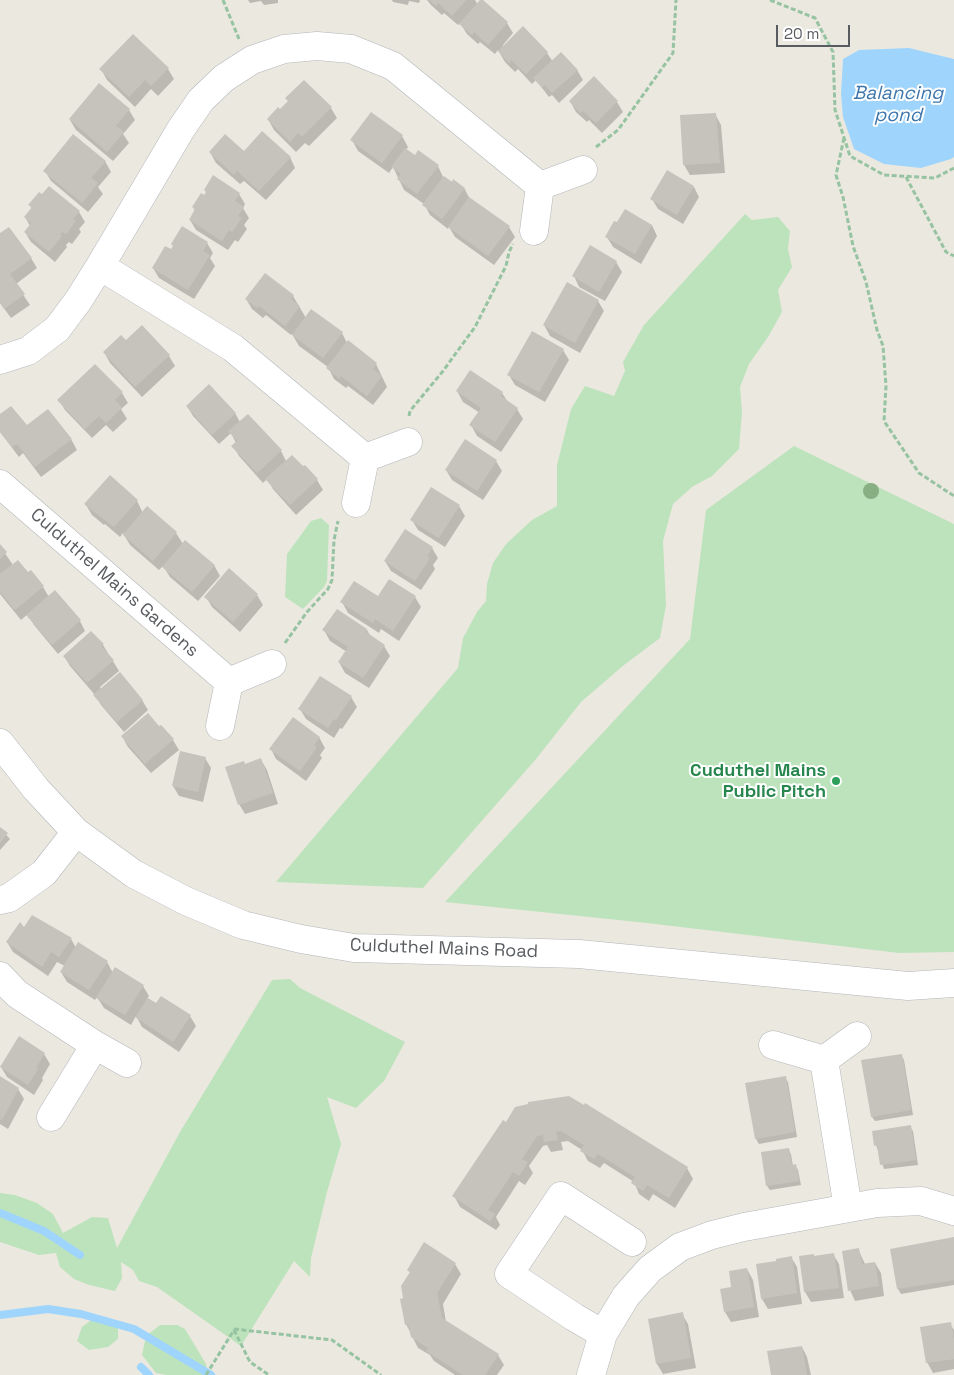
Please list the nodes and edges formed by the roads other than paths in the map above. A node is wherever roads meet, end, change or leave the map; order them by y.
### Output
1 (583, 170) road end
2 (540, 186) junction
3 (534, 231) road end
4 (100, 266) junction
5 (0, 360) edge
6 (408, 442) road end
7 (366, 458) junction
8 (0, 484) edge
9 (356, 503) road end
10 (272, 664) road end
11 (229, 682) junction
12 (220, 726) dead end
13 (0, 743) edge
14 (76, 832) junction
15 (0, 900) edge
16 (0, 976) edge
17 (954, 983) edge
18 (858, 1036) dead end
19 (95, 1045) junction
20 (773, 1045) dead end
21 (824, 1060) junction
22 (127, 1062) dead end
23 (51, 1117) dead end
24 (848, 1208) junction
25 (954, 1211) edge
26 (632, 1242) dead end
27 (603, 1334) junction
28 (592, 1375) edge

1 - 2 street
2 - 3 street
2 - 4 street
4 - 5 street
4 - 7 street
6 - 7 street
7 - 9 street
8 - 11 street, Culduthel Mains Gardens
10 - 11 street
11 - 12 street
13 - 14 street, Culduthel Mains Road
14 - 15 street
14 - 17 street, Culduthel Mains Road
16 - 19 street
18 - 21 street
19 - 22 street
19 - 23 street
20 - 21 street
21 - 24 street
24 - 25 street
24 - 27 street
26 - 27 street
27 - 28 street

